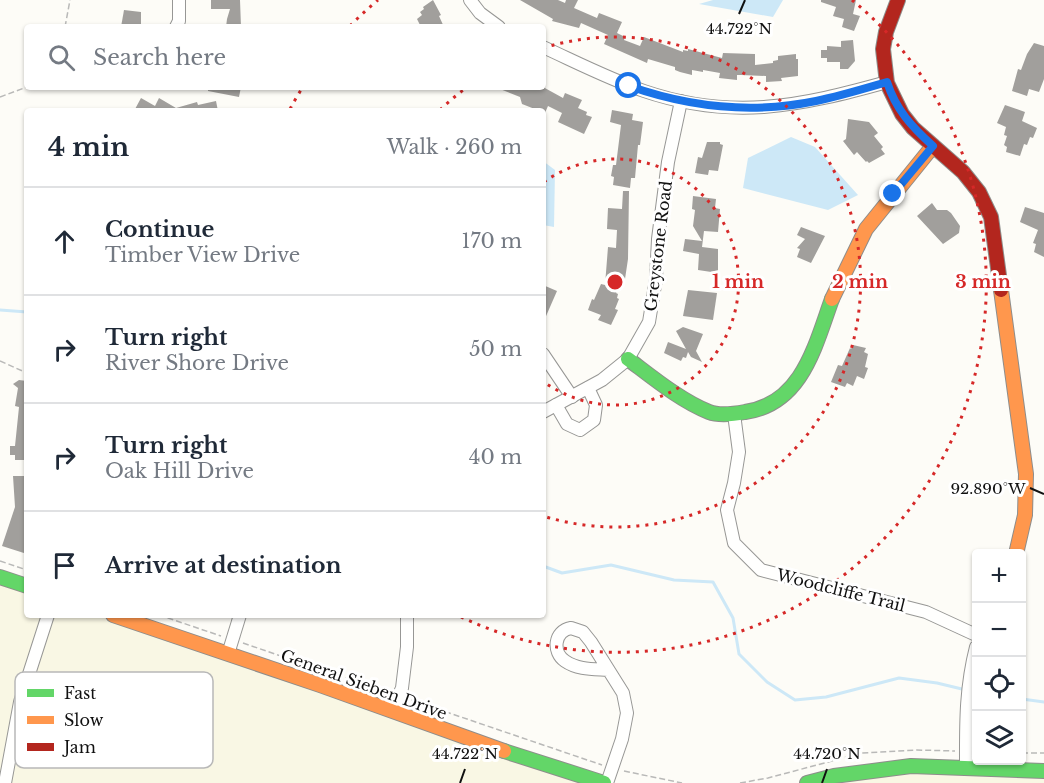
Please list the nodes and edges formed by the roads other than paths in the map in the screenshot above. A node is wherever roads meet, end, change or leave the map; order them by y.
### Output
1 (179, 0) edge
2 (470, 0) edge
3 (898, 0) edge
4 (179, 24) edge
5 (495, 24) edge
6 (546, 48) edge
7 (887, 82) junction
8 (681, 101) junction
9 (933, 146) junction
10 (546, 358) edge
11 (628, 359) junction
12 (588, 388) junction
13 (572, 397) junction
14 (556, 405) junction
15 (546, 410) edge
16 (734, 414) junction
17 (1017, 549) edge
18 (0, 577) edge
19 (24, 585) edge
20 (47, 618) edge
21 (122, 618) edge
22 (239, 618) edge
23 (407, 618) edge
24 (972, 633) edge
25 (228, 654) junction
26 (974, 657) edge
27 (608, 670) dead end
28 (30, 672) edge
29 (392, 711) junction
30 (15, 722) edge
31 (4, 767) edge
32 (966, 769) junction
33 (1044, 771) edge
34 (5, 783) edge
35 (606, 783) edge
36 (807, 783) edge

1 - 4 street
2 - 5 street
3 - 7 street
6 - 8 street
7 - 8 street
7 - 9 street
8 - 11 street, Greystone Road
9 - 16 street
9 - 17 street
10 - 13 street
11 - 12 street, Greystone Road
11 - 16 street
12 - 13 street, Greystone Road
12 - 14 street
13 - 14 street, Greystone Road
14 - 15 street, Greystone Road
16 - 24 street, Woodcliffe Trail
18 - 19 street
20 - 28 street
21 - 25 street, General Sieben Drive
22 - 25 street
23 - 29 street
25 - 29 street, General Sieben Drive
26 - 32 street
27 - 35 street
29 - 35 street, General Sieben Drive
30 - 31 street
31 - 34 street
32 - 33 street
32 - 36 street

